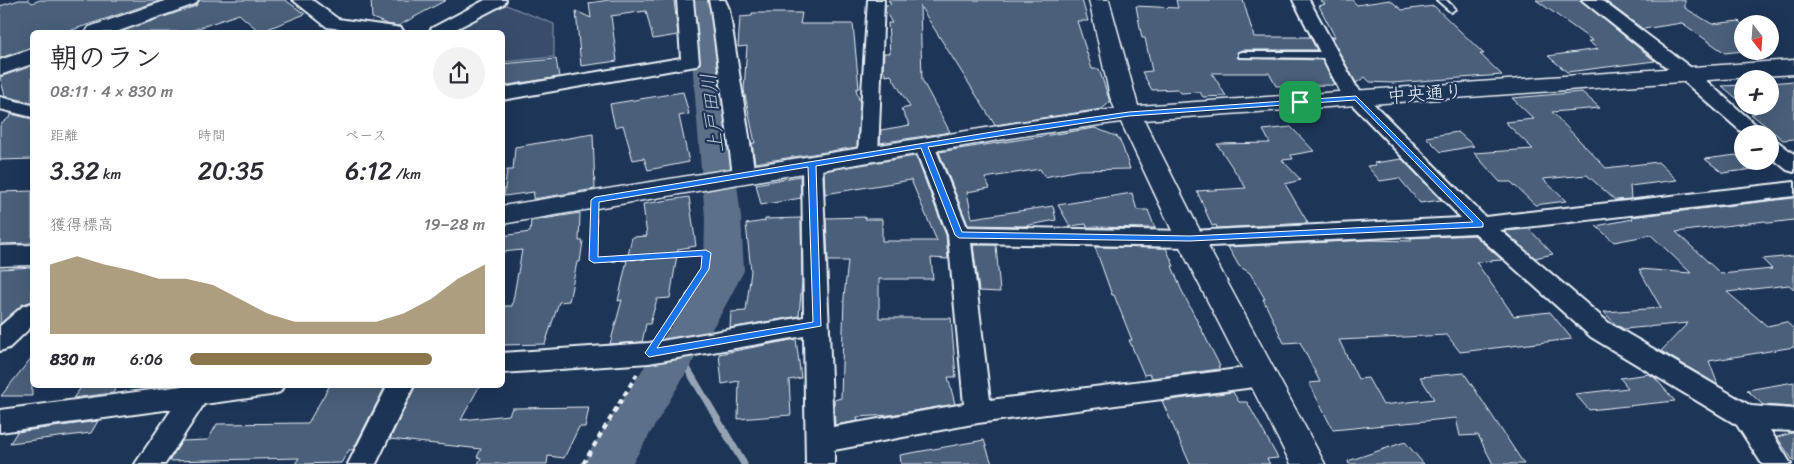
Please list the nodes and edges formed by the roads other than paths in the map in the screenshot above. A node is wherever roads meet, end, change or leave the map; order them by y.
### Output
1 (188, 0) edge
2 (301, 0) edge
3 (498, 0) edge
4 (685, 0) edge
5 (717, 0) edge
6 (876, 0) edge
7 (1099, 0) edge
8 (1301, 0) edge
9 (1441, 0) edge
10 (1590, 0) edge
11 (1451, 9) dead end
12 (104, 30) edge
13 (381, 30) edge
14 (442, 30) edge
15 (1330, 55) junction
16 (1242, 56) dead end
17 (30, 57) edge
18 (0, 68) edge
19 (1792, 68) edge
20 (1687, 74) junction
21 (505, 93) edge
22 (1356, 98) junction
23 (0, 103) edge
24 (30, 110) edge
25 (1129, 114) junction
26 (1746, 125) edge
27 (924, 146) junction
28 (1779, 152) edge
29 (868, 155) junction
30 (812, 164) junction
31 (1794, 165) edge
32 (737, 176) junction
33 (1794, 189) edge
34 (505, 215) edge
35 (1480, 225) junction
36 (959, 235) junction
37 (1190, 239) junction
38 (30, 255) edge
39 (0, 256) edge
40 (30, 314) edge
41 (817, 324) junction
42 (0, 341) edge
43 (505, 364) edge
44 (1262, 376) junction
45 (235, 388) edge
46 (400, 388) edge
47 (199, 391) edge
48 (978, 412) junction
49 (1748, 417) junction
50 (1794, 420) edge
51 (0, 421) edge
52 (820, 452) edge
53 (149, 464) edge
54 (362, 464) edge
55 (1308, 464) edge
56 (1777, 464) edge

1 - 12 street
2 - 13 street
3 - 14 street
4 - 21 street
5 - 32 street
6 - 29 street
7 - 25 street
8 - 15 street
9 - 11 lane
10 - 20 street
15 - 16 lane
15 - 22 street
17 - 18 street
19 - 20 street, 中央通り
20 - 22 street, 中央通り
20 - 26 street
22 - 25 street, 中央通り
22 - 35 street
23 - 24 street
25 - 27 street, 中央通り
25 - 37 street
27 - 29 street, 中央通り
27 - 36 street
28 - 31 street
29 - 30 street, 中央通り
30 - 32 street, 中央通り
30 - 41 street
32 - 34 street, 中央通り
33 - 35 street
35 - 37 street
35 - 49 street
36 - 37 street
36 - 48 street
37 - 44 street
38 - 39 street
40 - 42 street
41 - 43 street
41 - 52 street
44 - 48 street
44 - 55 street
45 - 47 street
46 - 54 street
47 - 51 street
47 - 53 street
48 - 52 street
49 - 50 street
49 - 56 street

